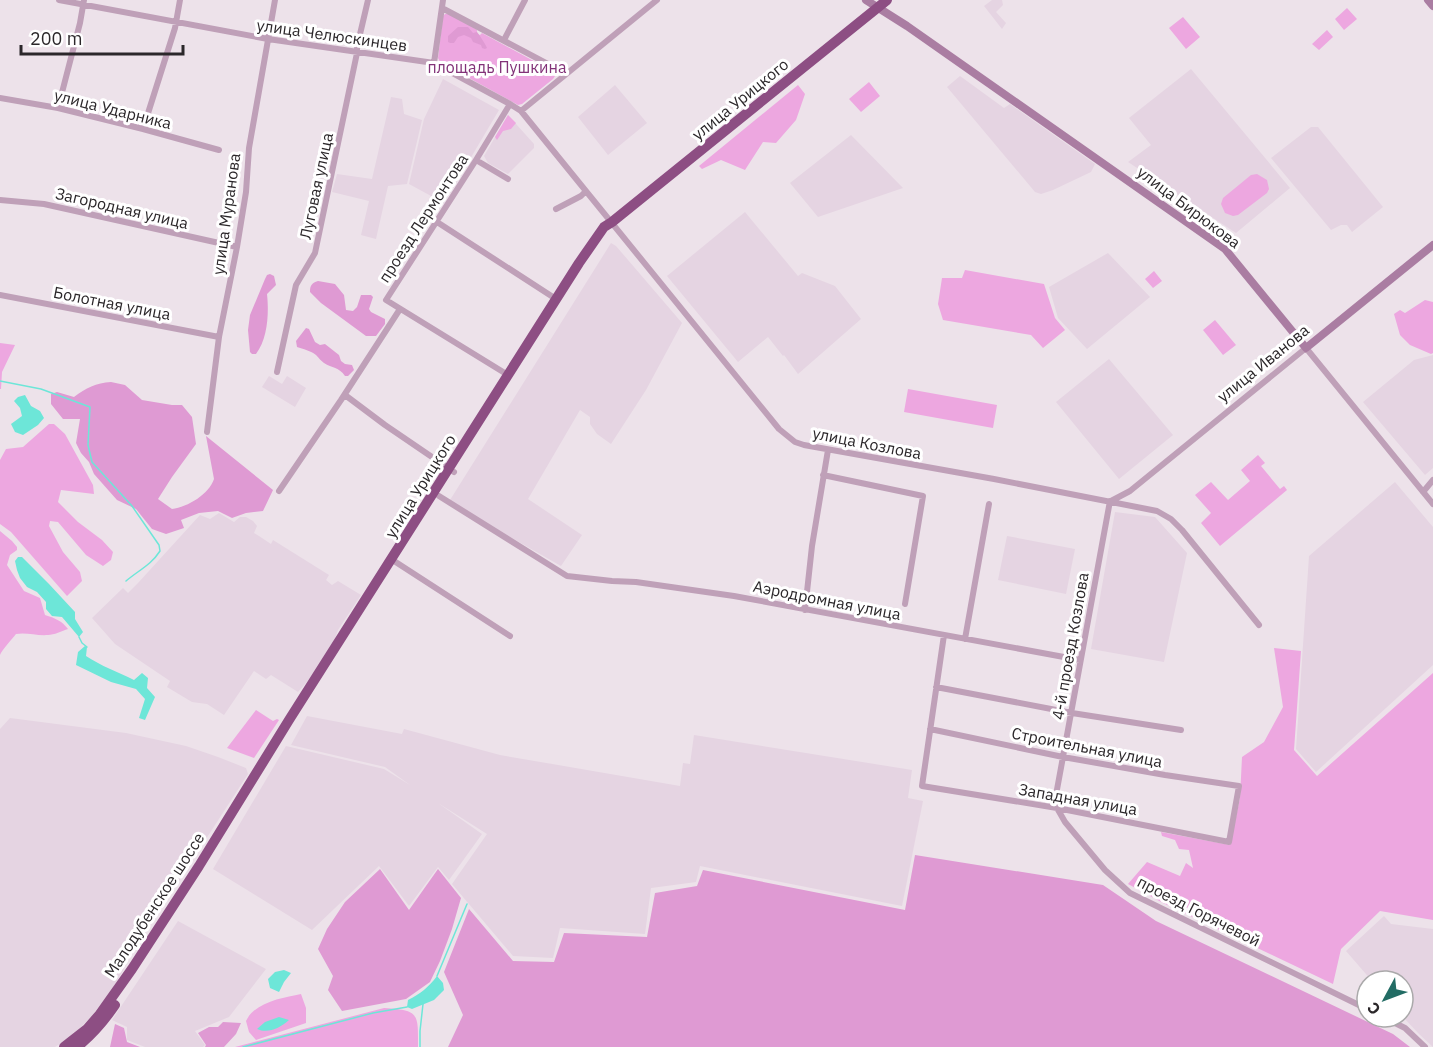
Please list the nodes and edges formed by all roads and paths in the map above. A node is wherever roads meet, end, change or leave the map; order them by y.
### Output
1 (58, 0) edge
2 (180, 0) edge
3 (275, 0) edge
4 (368, 0) edge
5 (443, 0) edge
6 (525, 0) edge
7 (657, 0) edge
8 (866, 0) edge
9 (1428, 0) edge
10 (84, 2) edge
11 (882, 4) edge
12 (1433, 6) edge
13 (442, 8) junction
14 (176, 22) junction
15 (267, 39) junction
16 (504, 40) junction
17 (357, 53) junction
18 (434, 63) junction
19 (564, 75) junction
20 (0, 98) edge
21 (510, 104) junction
22 (58, 108) junction
23 (521, 111) junction
24 (143, 129) junction
25 (219, 150) dead end
26 (476, 160) junction
27 (508, 179) dead end
28 (586, 191) junction
29 (0, 200) edge
30 (556, 209) dead end
31 (437, 222) junction
32 (612, 222) junction
33 (1433, 245) edge
34 (237, 247) junction
35 (0, 296) edge
36 (556, 299) junction
37 (400, 309) junction
38 (219, 338) junction
39 (1306, 348) junction
40 (278, 372) dead end
41 (508, 375) junction
42 (345, 395) junction
43 (207, 432) dead end
44 (828, 450) junction
45 (451, 470) junction
46 (823, 475) junction
47 (1433, 480) edge
48 (279, 491) dead end
49 (1423, 492) junction
50 (439, 496) junction
51 (1110, 501) junction
52 (989, 504) dead end
53 (1433, 504) edge
54 (394, 561) junction
55 (905, 604) dead end
56 (805, 610) junction
57 (1259, 626) dead end
58 (944, 635) junction
59 (510, 636) dead end
60 (965, 639) junction
61 (1080, 660) junction
62 (936, 687) junction
63 (1072, 713) junction
64 (930, 729) junction
65 (1181, 730) dead end
66 (1063, 758) junction
67 (261, 771) junction
68 (1056, 795) joint
69 (1057, 808) junction
70 (1229, 842) joint
71 (1355, 1003) edge
72 (1406, 1029) edge
73 (64, 1047) edge
74 (77, 1047) edge
75 (1425, 1047) edge

1 - 10 street, улица Челюскинцев
2 - 14 street
3 - 15 street, улица Муранова
4 - 17 street, Луговая улица
5 - 13 street
6 - 16 street
7 - 19 street
8 - 11 street, улица Бирюкова
9 - 12 street
10 - 14 street, улица Челюскинцев
10 - 22 street
11 - 32 highway, улица Урицкого
11 - 39 street, улица Бирюкова
13 - 16 street
13 - 18 street
14 - 15 street, улица Челюскинцев
14 - 24 street
15 - 17 street, улица Челюскинцев
15 - 34 street, улица Муранова
16 - 19 street
17 - 18 street, улица Челюскинцев
17 - 40 street, Луговая улица
18 - 21 street, улица Челюскинцев
19 - 23 street
20 - 22 street, улица Ударника
21 - 23 street, улица Челюскинцев
21 - 26 street, проезд Лермонтова
22 - 24 street, улица Ударника
23 - 28 street, улица Челюскинцев
24 - 25 street, улица Ударника
26 - 27 street
26 - 31 street, проезд Лермонтова
28 - 30 street
28 - 32 street, улица Челюскинцев
29 - 34 street, Загородная улица
31 - 36 street
31 - 37 street, проезд Лермонтова
32 - 36 highway, улица Урицкого
32 - 44 street, улица Козлова
32 - 45 highway, улица Урицкого
33 - 39 street, улица Иванова
34 - 38 street, улица Муранова
35 - 38 street, Болотная улица
36 - 41 highway, улица Урицкого
37 - 41 street
37 - 42 street
38 - 43 street, улица Муранова
39 - 49 street, улица Бирюкова
39 - 51 street, улица Иванова
41 - 45 highway, улица Урицкого
42 - 45 street
42 - 48 street
44 - 46 street
44 - 51 street, улица Козлова
45 - 50 highway, улица Урицкого
45 - 54 highway, улица Урицкого
46 - 55 street
46 - 56 street
47 - 49 street
49 - 53 street, улица Бирюкова
50 - 54 highway, улица Урицкого
50 - 56 street, Аэродромная улица
51 - 57 street, улица Козлова
51 - 61 street, 4-й проезд Козлова
52 - 60 street
54 - 59 street
54 - 67 highway, улица Урицкого
56 - 58 street, Аэродромная улица
58 - 60 street, Аэродромная улица
58 - 62 street
60 - 61 street, Аэродромная улица
61 - 63 street, 4-й проезд Козлова
62 - 63 street
62 - 64 street
63 - 65 street
63 - 66 street, 4-й проезд Козлова
64 - 66 street, Строительная улица
64 - 69 street, Западная улица
66 - 68 street, 4-й проезд Козлова
66 - 70 street, Строительная улица
67 - 73 highway, Малодубенское шоссе
67 - 74 highway, Малодубенское шоссе
68 - 69 street, проезд Горячевой
69 - 70 street, Западная улица
69 - 71 street, проезд Горячевой
72 - 75 street

